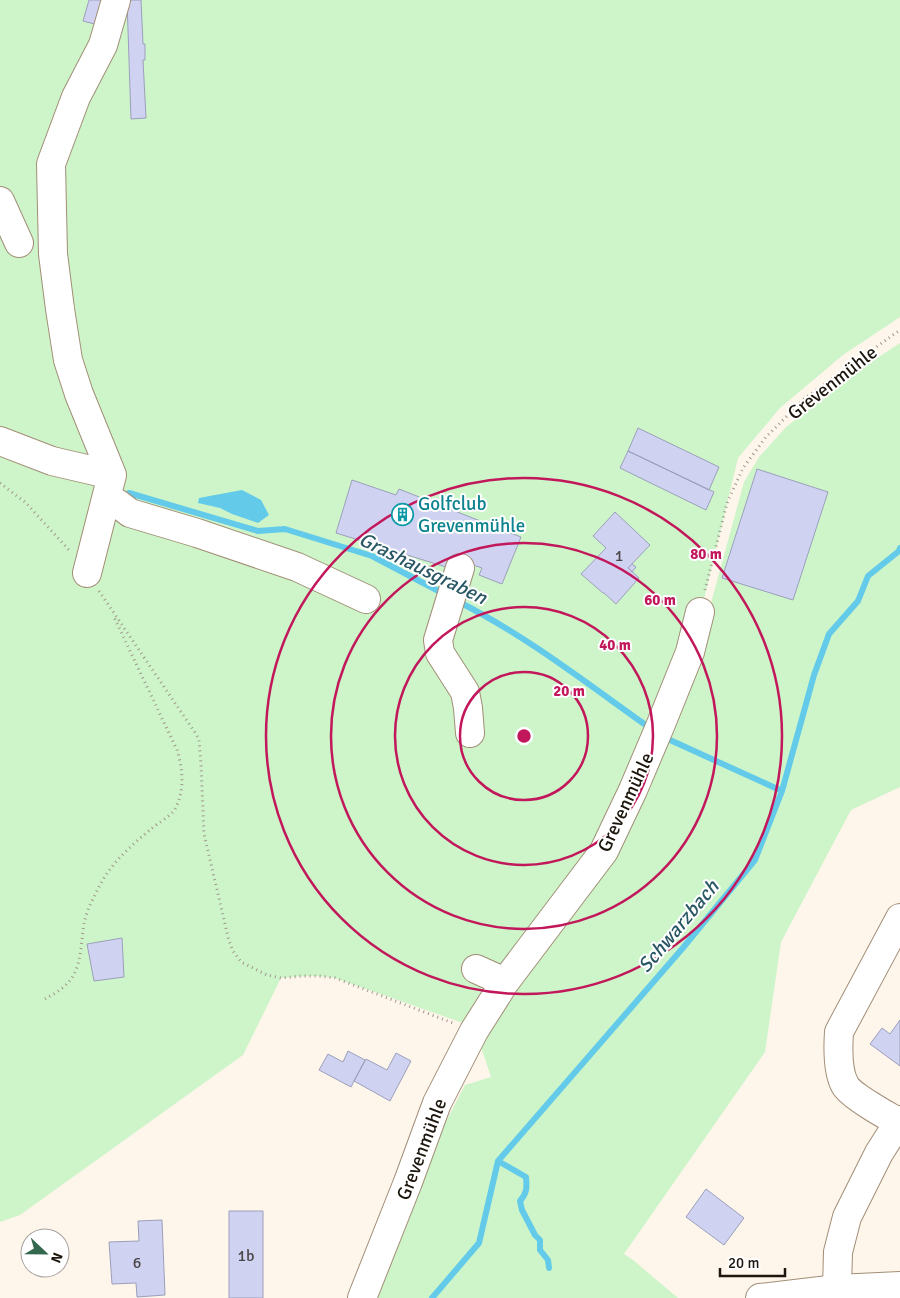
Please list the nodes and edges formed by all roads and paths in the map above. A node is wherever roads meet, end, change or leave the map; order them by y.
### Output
1 (116, 0) edge
2 (0, 201) edge
3 (19, 243) dead end
4 (900, 330) edge
5 (0, 441) edge
6 (112, 475) junction
7 (0, 483) edge
8 (117, 503) dead end
9 (87, 573) junction
10 (457, 577) dead end
11 (366, 599) dead end
12 (108, 605) junction
13 (700, 612) joint
14 (470, 734) dead end
15 (900, 918) edge
16 (476, 969) dead end
17 (505, 982) junction
18 (44, 999) dead end
19 (474, 1031) junction
20 (899, 1121) edge
21 (900, 1286) edge
22 (837, 1290) junction
23 (362, 1298) edge
24 (760, 1298) edge

1 - 6 street
2 - 3 street
4 - 13 path, Grevenmühle
5 - 6 street
6 - 9 street
7 - 9 path
8 - 11 street
9 - 12 path
10 - 14 street
12 - 18 path
12 - 19 path
13 - 17 street, Grevenmühle
15 - 20 street
16 - 17 street
17 - 19 street, Grevenmühle
19 - 23 street, Grevenmühle
20 - 22 street
21 - 22 street
22 - 24 street

